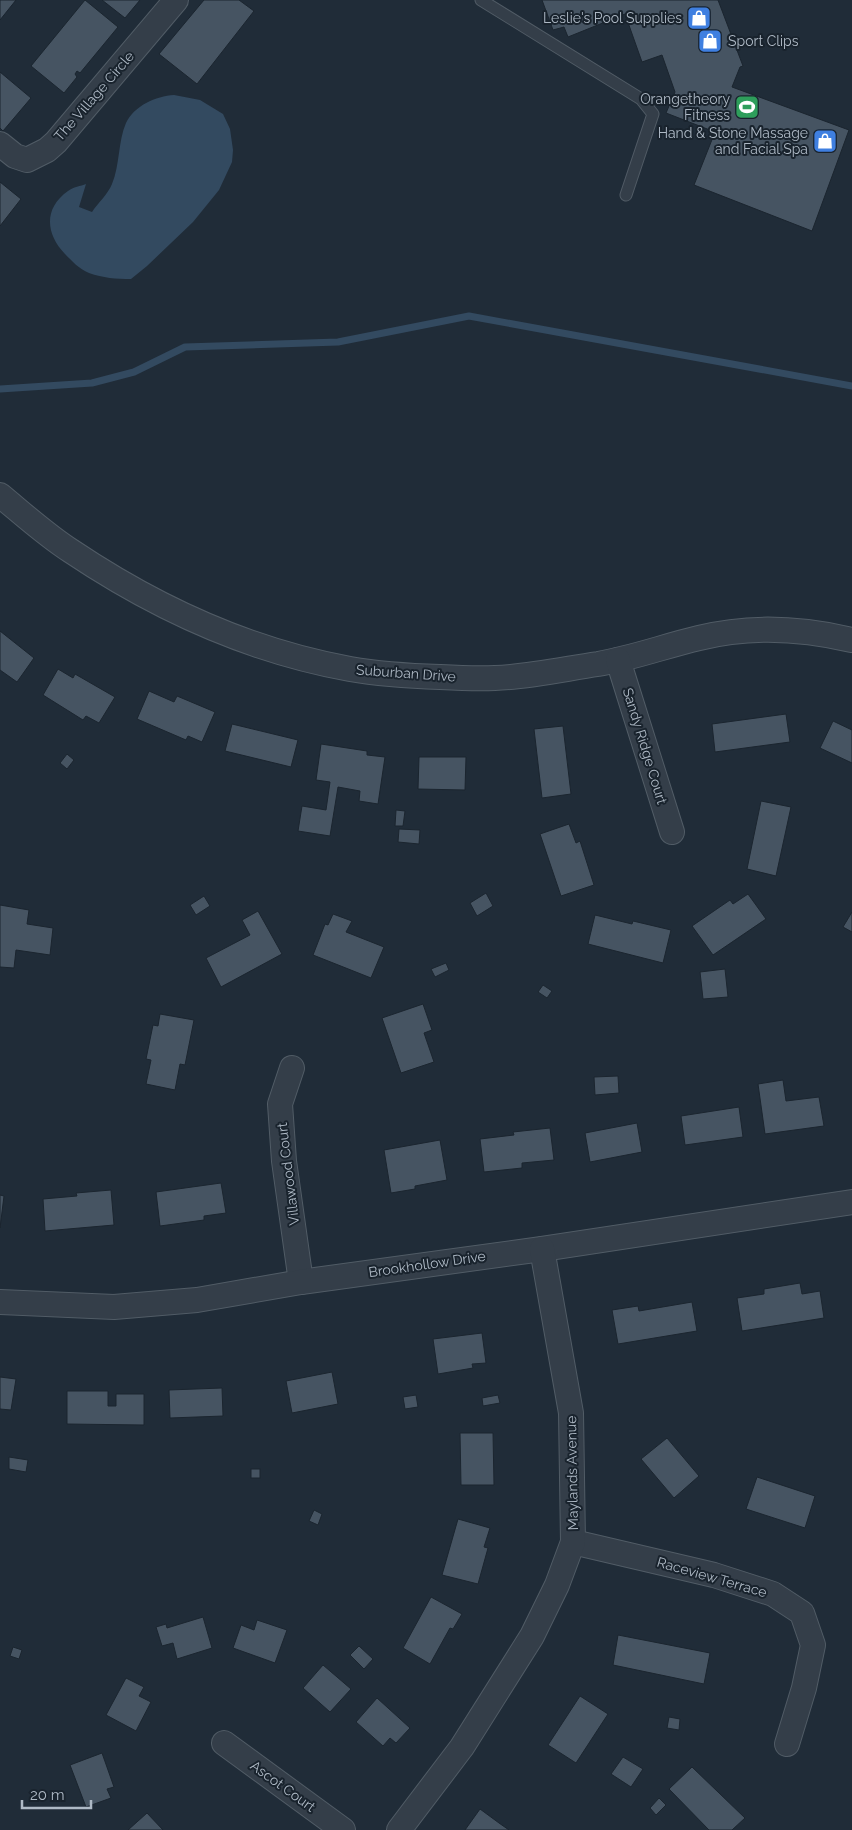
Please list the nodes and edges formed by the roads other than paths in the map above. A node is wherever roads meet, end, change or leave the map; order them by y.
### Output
1 (176, 0) edge
2 (481, 0) edge
3 (0, 144) edge
4 (626, 195) dead end
5 (0, 495) edge
6 (852, 640) edge
7 (618, 660) junction
8 (672, 832) dead end
9 (292, 1068) dead end
10 (852, 1202) edge
11 (542, 1249) junction
12 (301, 1282) junction
13 (0, 1302) edge
14 (573, 1542) junction
15 (224, 1743) dead end
16 (787, 1744) dead end
17 (343, 1830) edge
18 (399, 1830) edge

1 - 3 street, The Village Circle
2 - 4 lane
5 - 7 street, Suburban Drive
6 - 7 street, Suburban Drive
7 - 8 street, Sandy Ridge Court
9 - 12 street, Villawood Court
10 - 11 street, Brookhollow Drive
11 - 12 street, Brookhollow Drive
11 - 14 street, Maylands Avenue
12 - 13 street, Brookhollow Drive
14 - 16 street, Raceview Terrace
14 - 18 street, Maylands Avenue
15 - 17 street, Ascot Court

